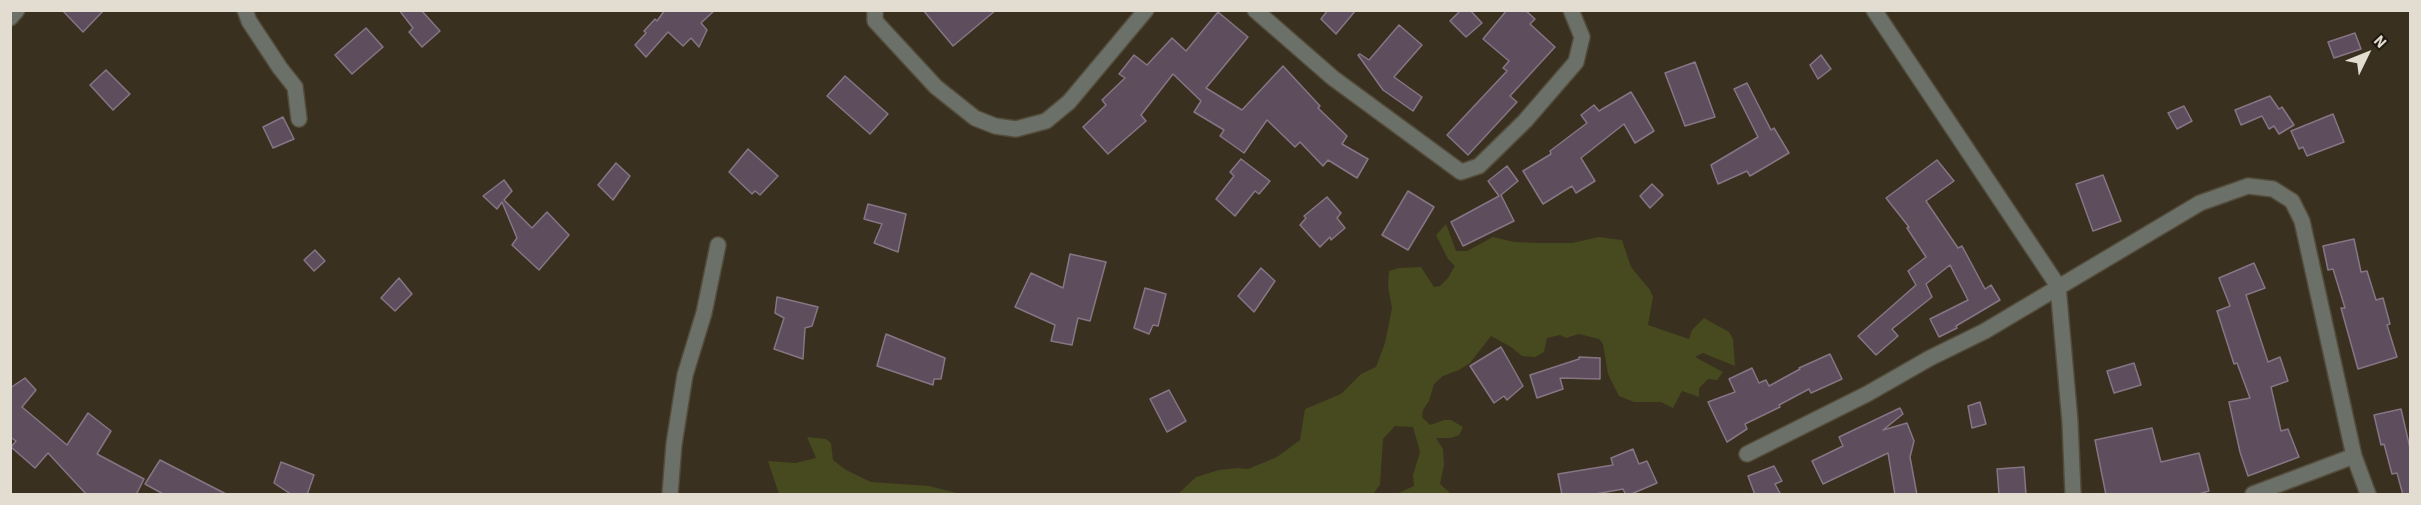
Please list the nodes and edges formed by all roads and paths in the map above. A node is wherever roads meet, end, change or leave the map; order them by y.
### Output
1 (17, 10) edge
2 (245, 10) edge
3 (875, 10) edge
4 (1146, 10) edge
5 (1255, 10) edge
6 (1571, 10) edge
7 (1874, 10) edge
8 (10, 18) edge
9 (299, 119) dead end
10 (718, 244) dead end
11 (2058, 286) junction
12 (1747, 454) dead end
13 (2354, 456) junction
14 (670, 495) edge
15 (2073, 495) edge
16 (2253, 495) edge
17 (2368, 495) edge

1 - 8 street
2 - 9 street
3 - 4 street
5 - 6 street
7 - 11 street
10 - 14 street
11 - 12 street
11 - 13 street
11 - 15 street
13 - 16 street
13 - 17 street

